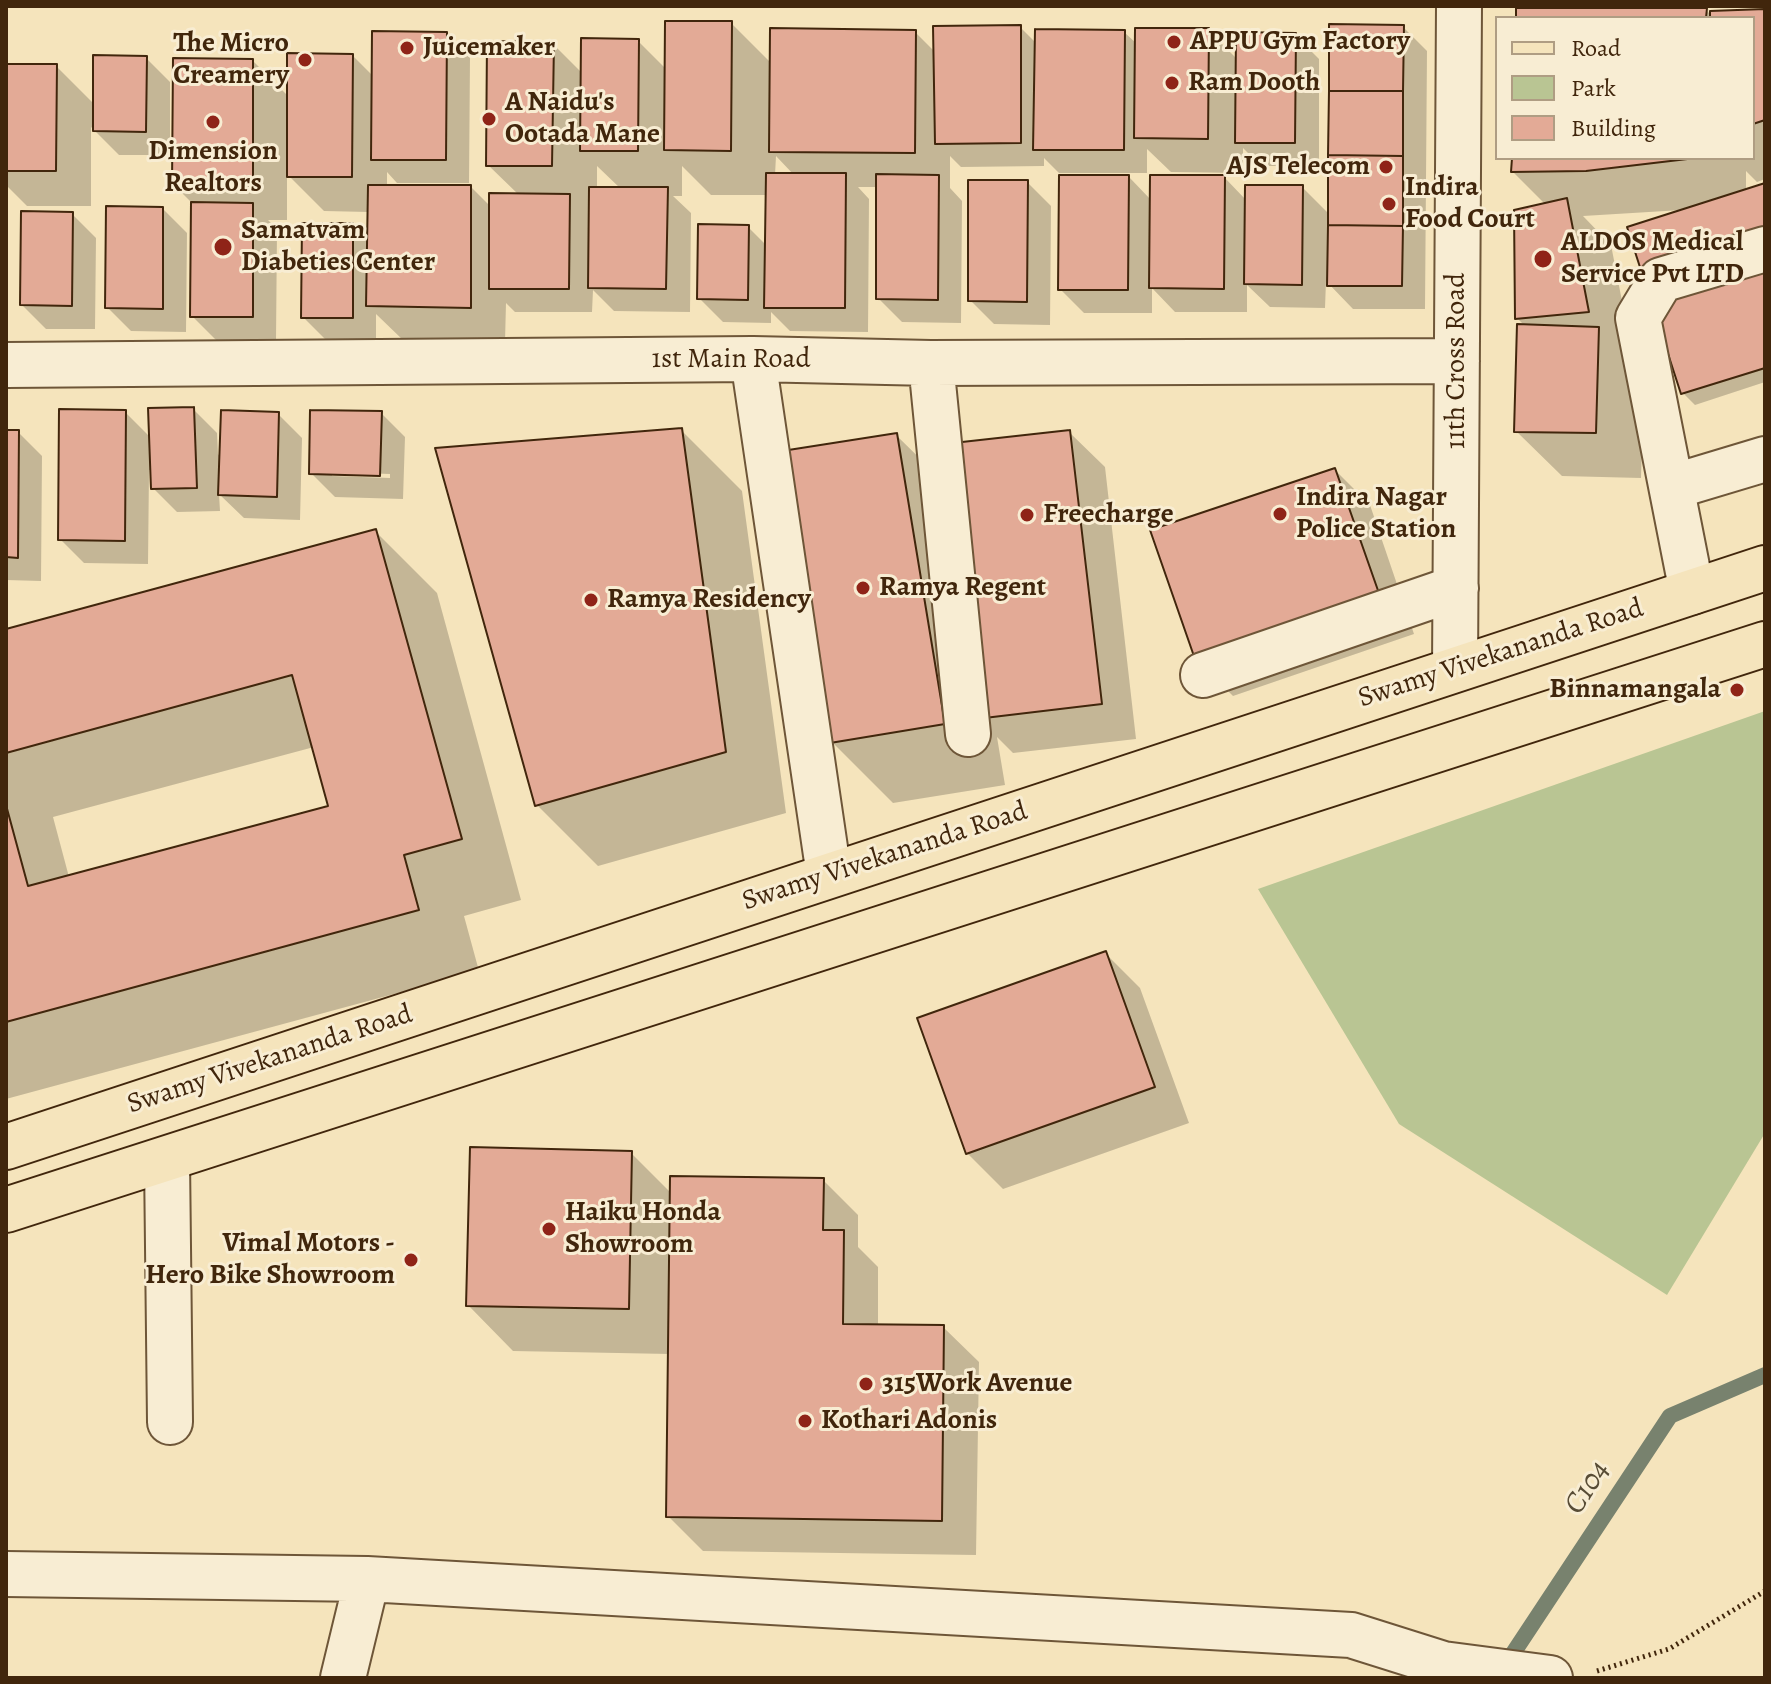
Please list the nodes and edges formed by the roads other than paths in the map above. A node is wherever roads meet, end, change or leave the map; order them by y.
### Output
1 (1459, 6) edge
2 (1765, 249) edge
3 (753, 359) junction
4 (1457, 361) junction
5 (931, 363) junction
6 (6, 365) edge
7 (1765, 459) edge
8 (1672, 487) junction
9 (1765, 568) edge
10 (1456, 588) junction
11 (1692, 592) junction
12 (1765, 644) edge
13 (1455, 669) junction
14 (1203, 675) dead end
15 (968, 734) dead end
16 (829, 875) junction
17 (6, 1147) edge
18 (167, 1159) junction
19 (6, 1210) edge
20 (170, 1422) dead end
21 (6, 1574) edge
22 (367, 1579) junction
23 (1568, 1676) edge
24 (343, 1678) edge

1 - 4 street, 11th Cross Road
2 - 8 street
3 - 5 street, 1st Main Road
3 - 6 street, 1st Main Road
3 - 16 street
4 - 5 street, 1st Main Road
4 - 10 street, 11th Cross Road
5 - 15 street
7 - 8 street
8 - 11 street
9 - 11 main road, Swamy Vivekananda Road
10 - 13 street, 11th Cross Road
10 - 14 street
11 - 13 main road, Swamy Vivekananda Road
12 - 18 main road
13 - 16 main road, Swamy Vivekananda Road
16 - 17 main road, Swamy Vivekananda Road
18 - 19 main road
18 - 20 street
21 - 22 street
22 - 23 street
22 - 24 street

